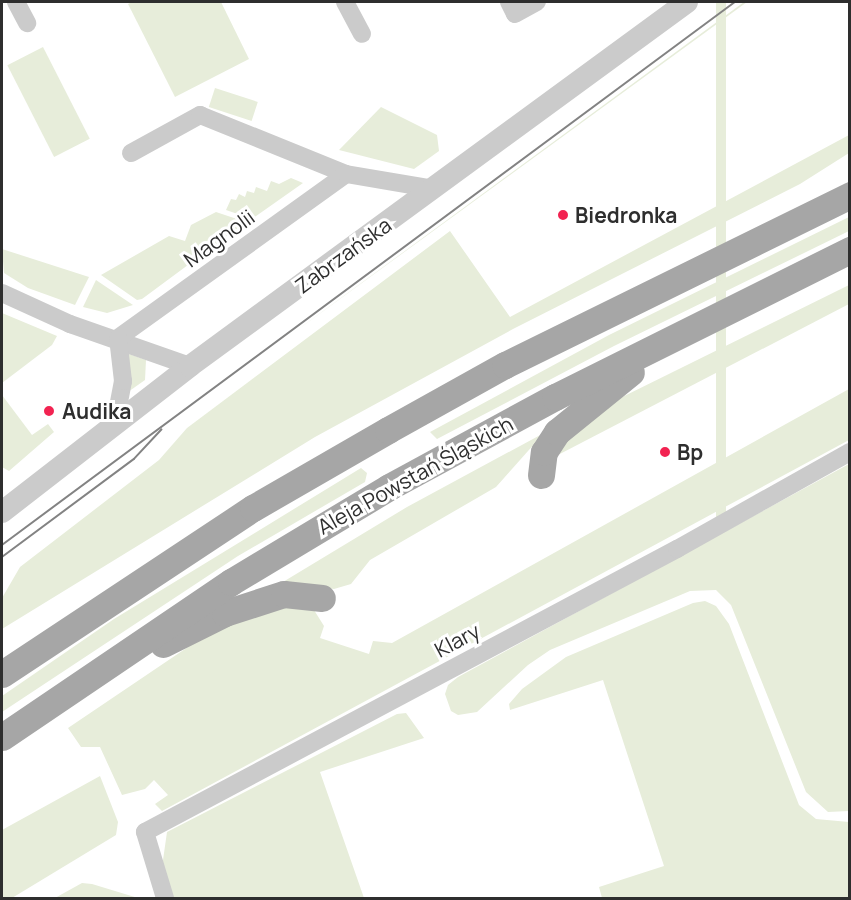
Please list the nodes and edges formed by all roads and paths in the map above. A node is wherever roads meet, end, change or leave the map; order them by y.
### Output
1 (16, 2) edge
2 (345, 2) edge
3 (509, 2) edge
4 (537, 2) edge
5 (687, 2) edge
6 (27, 23) dead end
7 (362, 34) dead end
8 (131, 153) dead end
9 (346, 174) junction
10 (434, 189) junction
11 (849, 195) edge
12 (849, 250) edge
13 (2, 292) edge
14 (684, 333) junction
15 (118, 338) junction
16 (190, 366) junction
17 (115, 423) junction
18 (849, 452) edge
19 (541, 475) dead end
20 (2, 512) edge
21 (322, 598) dead end
22 (2, 674) edge
23 (68, 690) junction
24 (2, 737) edge
25 (165, 898) edge

1 - 6 street
2 - 7 street
3 - 4 street
5 - 10 street, Zabrzańska
8 - 9 street
9 - 10 street
9 - 15 street, Magnolii
10 - 16 street, Zabrzańska
11 - 22 main road
12 - 14 main road, Aleja Powstań Śląskich
13 - 15 street
14 - 19 main road
14 - 23 main road, Aleja Powstań Śląskich
15 - 16 street
15 - 17 street
16 - 17 street, Zabrzańska
17 - 20 street, Zabrzańska
18 - 25 street, Klary
21 - 23 main road
23 - 24 main road, Aleja Powstań Śląskich

